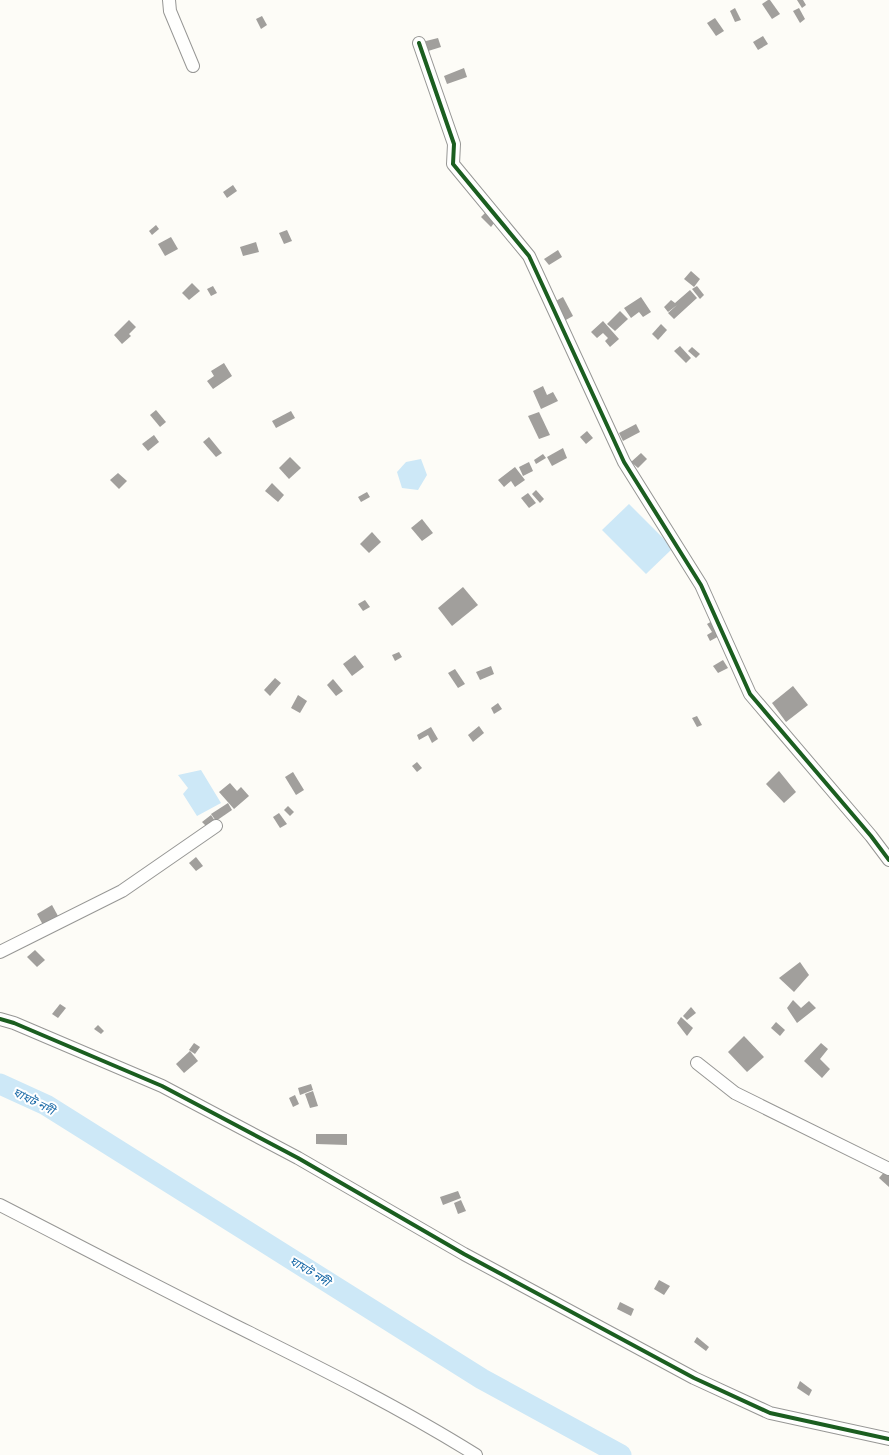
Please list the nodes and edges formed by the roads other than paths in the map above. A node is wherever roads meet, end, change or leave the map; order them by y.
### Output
1 (169, 0) edge
2 (418, 43) dead end
3 (193, 66) dead end
4 (216, 826) dead end
5 (889, 860) edge
6 (0, 952) edge
7 (0, 1019) edge
8 (697, 1063) dead end
9 (889, 1169) edge
10 (0, 1205) edge
11 (889, 1439) edge
12 (476, 1455) edge

1 - 3 street
2 - 5 street
4 - 6 street
7 - 11 street
8 - 9 street
10 - 12 street

